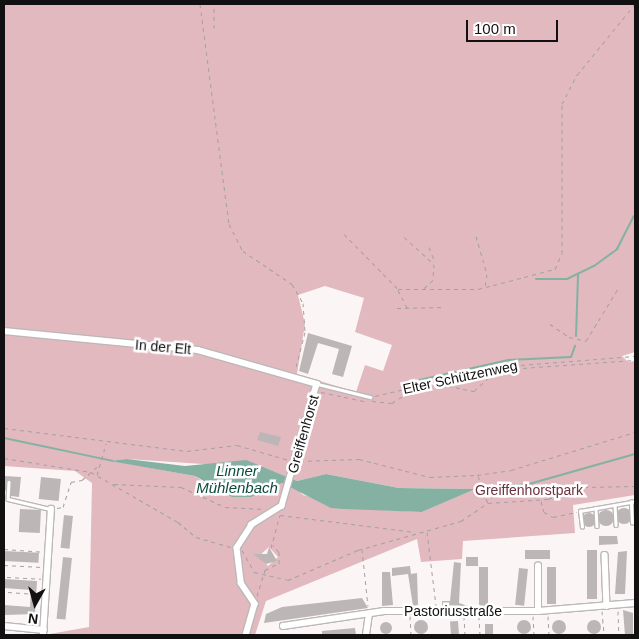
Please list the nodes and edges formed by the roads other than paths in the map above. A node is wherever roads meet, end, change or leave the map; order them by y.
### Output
1 (4, 331) edge
2 (317, 384) junction
3 (370, 397) road end
4 (10, 482) dead end
5 (635, 501) edge
6 (631, 502) junction
7 (615, 505) junction
8 (596, 508) junction
9 (51, 509) joint
10 (632, 523) dead end
11 (616, 524) dead end
12 (598, 526) dead end
13 (582, 527) dead end
14 (606, 554) dead end
15 (538, 566) dead end
16 (635, 603) edge
17 (604, 606) junction
18 (535, 611) junction
19 (369, 614) junction
20 (4, 626) edge
21 (283, 626) dead end
22 (43, 633) edge
23 (246, 635) edge
24 (366, 635) edge

1 - 2 street, In der Elt
2 - 3 lane
2 - 23 street, Greiffenhorst
4 - 9 lane
5 - 6 lane
6 - 7 lane
6 - 10 lane
7 - 8 lane
7 - 11 lane
8 - 12 lane
8 - 13 lane
9 - 22 street
14 - 17 street
15 - 18 street
16 - 17 street, Pastoriusstraße
17 - 18 street, Pastoriusstraße
18 - 19 street, Pastoriusstraße
19 - 21 street, Pastoriusstraße
19 - 24 street
20 - 22 street

